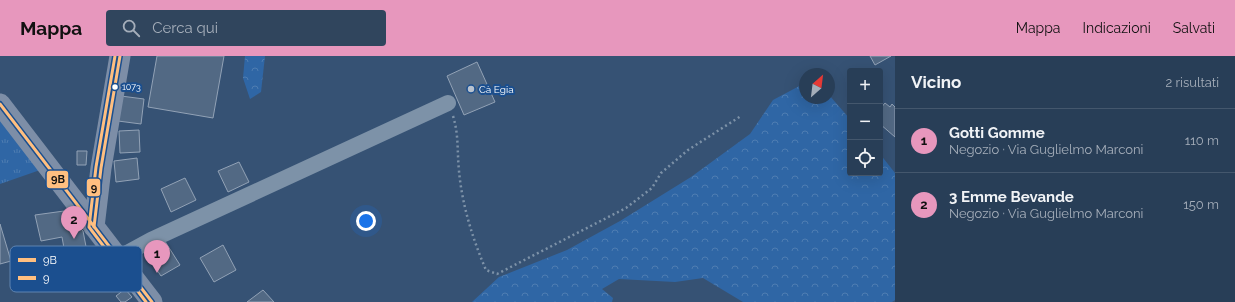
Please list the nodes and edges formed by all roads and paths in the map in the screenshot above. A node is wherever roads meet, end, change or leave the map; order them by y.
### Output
1 (120, 56) edge
2 (448, 103) joint
3 (0, 104) edge
4 (741, 116) dead end
5 (94, 227) junction
6 (109, 246) edge
7 (140, 246) edge
8 (142, 289) edge
9 (152, 302) edge

1 - 5 main road
2 - 4 path
2 - 7 street
3 - 5 main road
5 - 6 main road
8 - 9 main road

